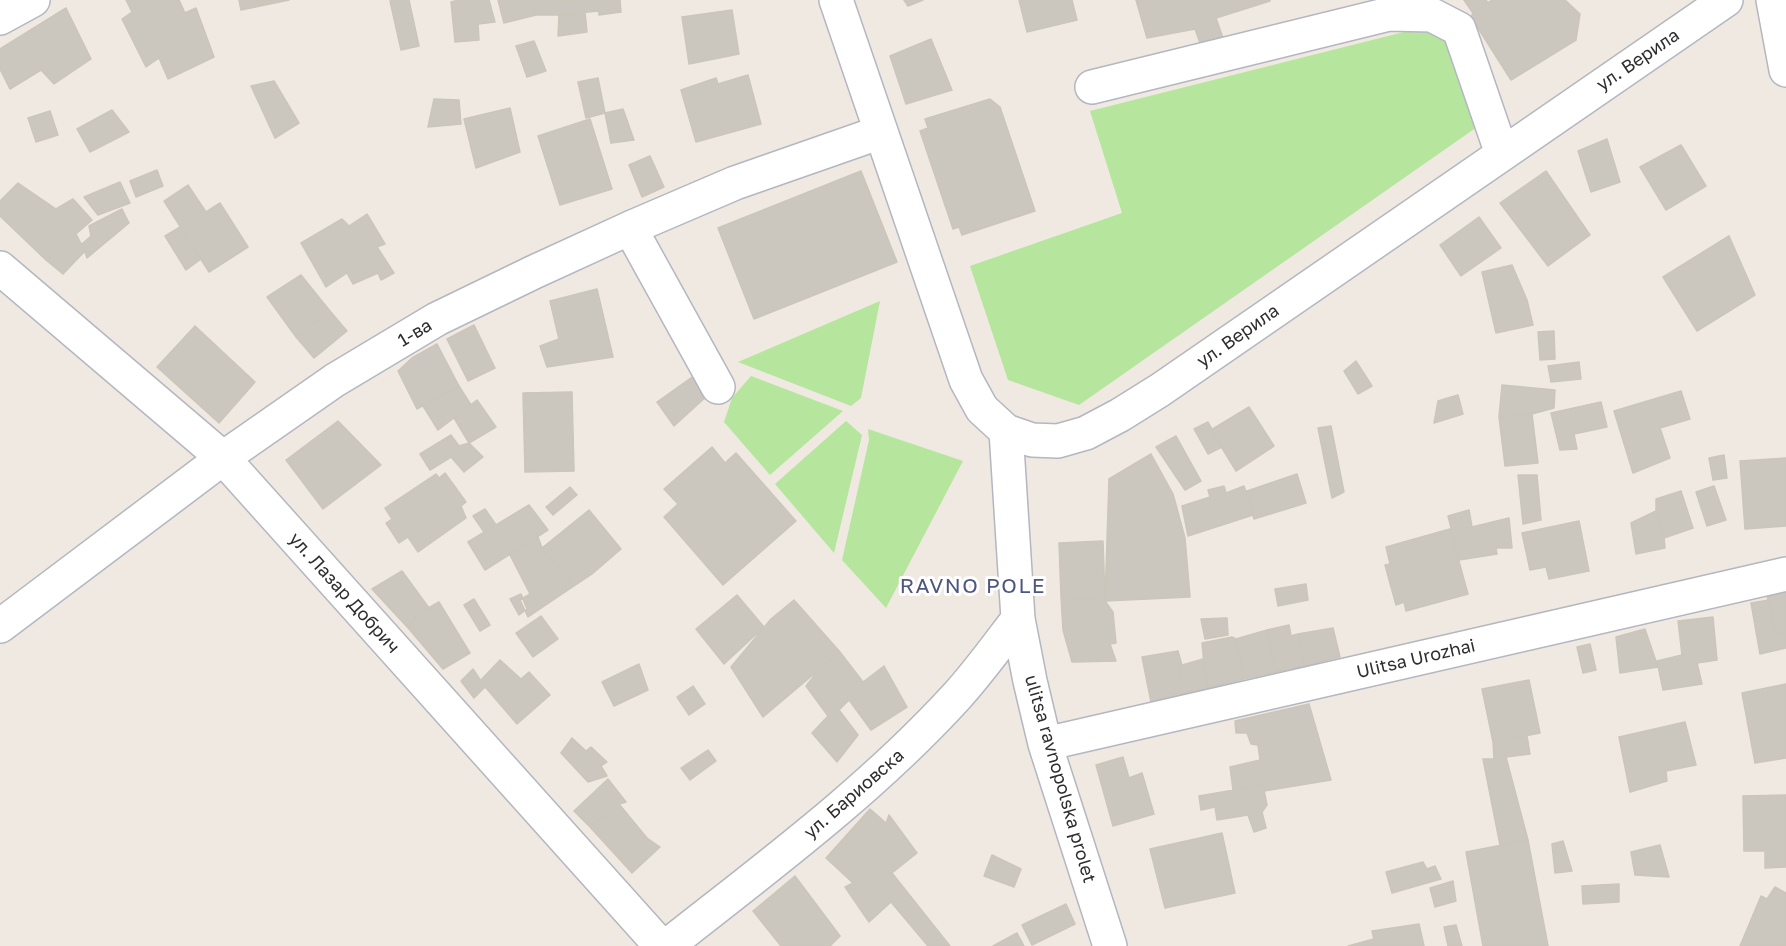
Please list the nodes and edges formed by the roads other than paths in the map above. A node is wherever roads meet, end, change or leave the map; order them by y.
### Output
1 (33, 0) edge
2 (836, 0) edge
3 (1773, 0) edge
4 (1709, 5) edge
5 (0, 18) edge
6 (1786, 70) edge
7 (1092, 87) dead end
8 (881, 132) junction
9 (1502, 154) junction
10 (630, 228) junction
11 (0, 268) edge
12 (718, 387) dead end
13 (1006, 431) junction
14 (222, 458) junction
15 (1786, 574) edge
16 (1018, 619) junction
17 (0, 626) edge
18 (1045, 744) junction
19 (661, 946) edge
20 (667, 946) edge
21 (1110, 946) edge

1 - 5 street
2 - 8 street, ул. Верила
3 - 6 street
4 - 9 street, ул. Верила
7 - 9 street
8 - 10 street, 1-ва
8 - 13 street, ул. Верила
9 - 13 street, ул. Верила
10 - 12 street
10 - 14 street, 1-ва
11 - 14 street, ул. Лазар Добрич
13 - 16 street, ulitsa ravnopolska prolet
14 - 17 street, 1-ва
14 - 19 street, ул. Лазар Добрич
15 - 18 street, Ulitsa Urozhai
16 - 18 street, ulitsa ravnopolska prolet
16 - 20 street, ул. Бариовска
18 - 21 street, ulitsa ravnopolska prolet

